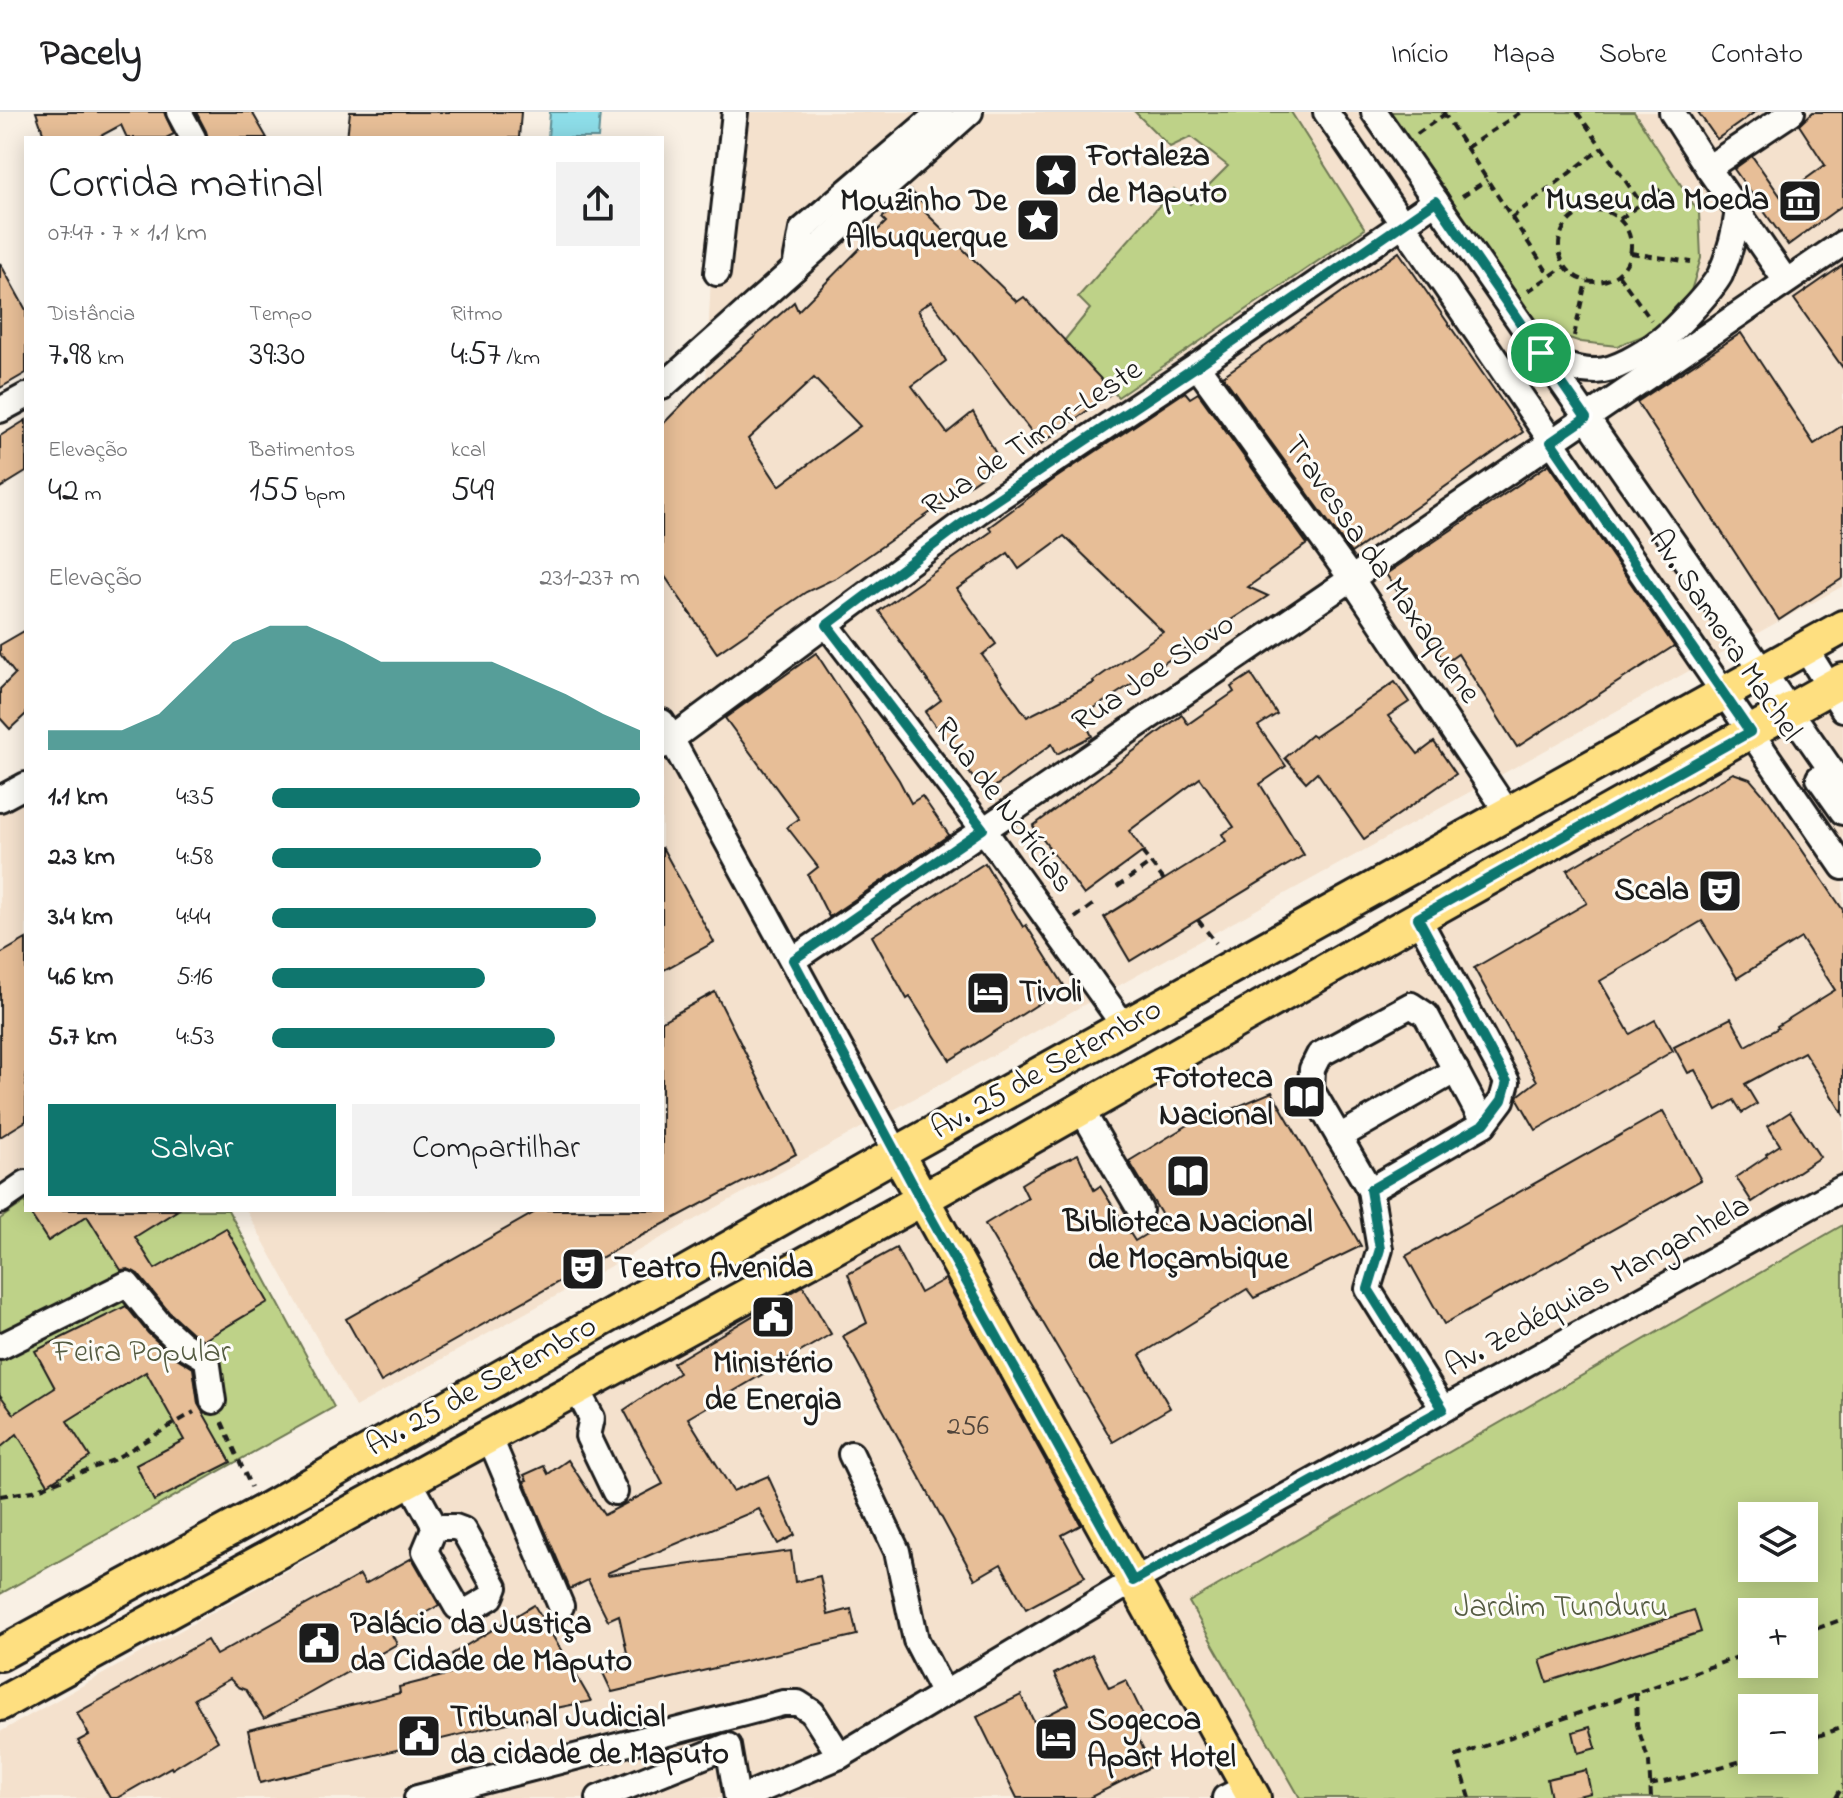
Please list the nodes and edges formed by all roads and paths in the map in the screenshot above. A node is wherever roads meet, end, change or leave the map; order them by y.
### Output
1 (179, 112) edge
2 (735, 112) edge
3 (940, 112) edge
4 (970, 112) edge
5 (1326, 112) edge
6 (1374, 112) edge
7 (1521, 112) edge
8 (1577, 112) edge
9 (1672, 112) edge
10 (1792, 112) edge
11 (1444, 113) edge
12 (192, 136) edge
13 (1412, 138) dead end
14 (1466, 148) junction
15 (1602, 148) junction
16 (1708, 168) junction
17 (1487, 180) junction
18 (1661, 189) dead end
19 (1444, 202) junction
20 (1641, 203) junction
21 (1738, 210) junction
22 (1511, 218) junction
23 (1620, 219) junction
24 (1403, 224) junction
25 (1843, 243) edge
26 (1631, 253) junction
27 (1691, 262) dead end
28 (1565, 266) junction
29 (795, 268) junction
30 (717, 273) dead end
31 (1618, 274) junction
32 (1550, 276) junction
33 (1586, 281) junction
34 (1786, 281) junction
35 (1521, 296) dead end
36 (1651, 320) dead end
37 (1574, 336) dead end
38 (1541, 353) junction
39 (1197, 366) junction
40 (664, 385) edge
41 (24, 397) edge
42 (0, 410) edge
43 (1586, 418) junction
44 (1551, 442) junction
45 (1351, 578) junction
46 (827, 625) junction
47 (1843, 627) edge
48 (1805, 648) junction
49 (1746, 681) junction
50 (1839, 692) edge
51 (1772, 720) junction
52 (665, 736) edge
53 (24, 786) edge
54 (1843, 787) edge
55 (0, 799) edge
56 (1843, 812) edge
57 (1508, 813) junction
58 (983, 829) junction
59 (1142, 852) dead end
60 (1151, 863) junction
61 (1843, 867) edge
62 (1164, 880) dead end
63 (1117, 887) dead end
64 (1418, 918) junction
65 (793, 960) junction
66 (1125, 1027) junction
67 (1456, 1070) junction
68 (1081, 1109) junction
69 (1484, 1124) junction
70 (1339, 1137) junction
71 (897, 1153) junction
72 (24, 1184) edge
73 (1843, 1188) edge
74 (1370, 1190) junction
75 (921, 1200) junction
76 (0, 1201) edge
77 (1140, 1210) dead end
78 (0, 1347) edge
79 (576, 1388) junction
80 (213, 1401) junction
81 (1443, 1409) junction
82 (489, 1436) junction
83 (851, 1454) dead end
84 (409, 1480) junction
85 (615, 1492) dead end
86 (0, 1496) edge
87 (262, 1512) junction
88 (435, 1527) dead end
89 (1133, 1581) junction
90 (561, 1606) dead end
91 (1843, 1619) edge
92 (1818, 1628) edge
93 (0, 1654) edge
94 (1738, 1657) edge
95 (1636, 1693) junction
96 (944, 1694) junction
97 (0, 1704) edge
98 (1843, 1727) edge
99 (1818, 1736) edge
100 (840, 1756) junction
101 (1738, 1762) edge
102 (1650, 1785) junction
103 (1843, 1785) edge
104 (1242, 1794) edge
105 (417, 1798) edge
106 (599, 1798) edge
107 (739, 1798) edge
108 (1470, 1798) edge
109 (1651, 1798) edge
110 (1836, 1798) edge

1 - 12 street
2 - 30 street
3 - 29 street
4 - 29 street
5 - 24 street, Av. Samora Machel
6 - 19 street, Av. Samora Machel
7 - 14 path
8 - 15 path
9 - 16 street
10 - 16 street
11 - 13 path
11 - 14 path
14 - 17 path
15 - 20 path
15 - 22 path
16 - 21 street
17 - 19 path
17 - 22 path
18 - 20 path
19 - 24 street, Rua de Timor-Leste
19 - 38 street, Av. Samora Machel
20 - 23 path
21 - 34 street
21 - 38 street
22 - 32 path
23 - 26 path
23 - 28 path
24 - 39 street, Rua de Timor-Leste
24 - 44 street, Av. Samora Machel
25 - 34 street, Rua Joe Slovo
26 - 27 path
26 - 31 path
28 - 32 path
28 - 33 path
29 - 40 street
31 - 33 path
31 - 36 path
32 - 35 path
33 - 37 path
34 - 43 street, Rua Joe Slovo
38 - 43 street, Av. Samora Machel
39 - 45 street, Travessa da Maxaquene
39 - 46 street, Rua de Timor-Leste
41 - 42 street
43 - 44 street, Rua Joe Slovo
43 - 49 street, Av. Samora Machel
44 - 45 street, Rua Joe Slovo
44 - 49 street, Av. Samora Machel
45 - 57 street, Travessa da Maxaquene
45 - 58 street, Rua Joe Slovo
46 - 52 street, Rua de Timor-Leste
46 - 58 street, Rua de Notícias
47 - 48 main road, Av. 25 de Setembro
48 - 49 main road, Av. 25 de Setembro
48 - 50 street, Av. Samora Machel
49 - 51 street
49 - 51 street, Av. Samora Machel
49 - 57 main road, Av. 25 de Setembro
50 - 51 main road, Av. 25 de Setembro
51 - 54 street
51 - 56 street, Av. Samora Machel
51 - 61 street, Av. Samora Machel
51 - 64 main road, Av. 25 de Setembro
52 - 65 street
53 - 55 street
57 - 66 main road, Av. 25 de Setembro
58 - 65 street, Rua Joe Slovo
58 - 66 street, Rua de Notícias
59 - 60 path
60 - 62 path
60 - 63 path
64 - 68 main road, Av. 25 de Setembro
64 - 69 street
65 - 71 street
66 - 71 main road, Av. 25 de Setembro
67 - 69 street
67 - 70 street
67 - 70 street
68 - 75 main road, Av. 25 de Setembro
68 - 77 street
69 - 74 street
70 - 74 street
71 - 75 main road
71 - 87 main road, Av. 25 de Setembro
72 - 76 street
73 - 81 street, Av. Zedéquias Manganhela
74 - 81 street
75 - 79 main road, Av. 25 de Setembro
75 - 89 main road
78 - 80 street
79 - 82 main road, Av. 25 de Setembro
79 - 85 street
80 - 86 path
80 - 87 path
81 - 89 street, Av. Zedéquias Manganhela
82 - 84 main road, Av. 25 de Setembro
82 - 90 street
83 - 96 street
84 - 88 street
84 - 97 main road, Av. 25 de Setembro
87 - 93 main road, Av. 25 de Setembro
89 - 96 street, Av. Zedéquias Manganhela
89 - 104 main road
91 - 92 path
94 - 95 path
95 - 102 path
95 - 108 path
96 - 100 street, Av. Zedéquias Manganhela
98 - 99 path
100 - 105 street
100 - 107 street, Av. Zedéquias Manganhela
101 - 102 path
102 - 109 path
103 - 110 path
106 - 107 street

